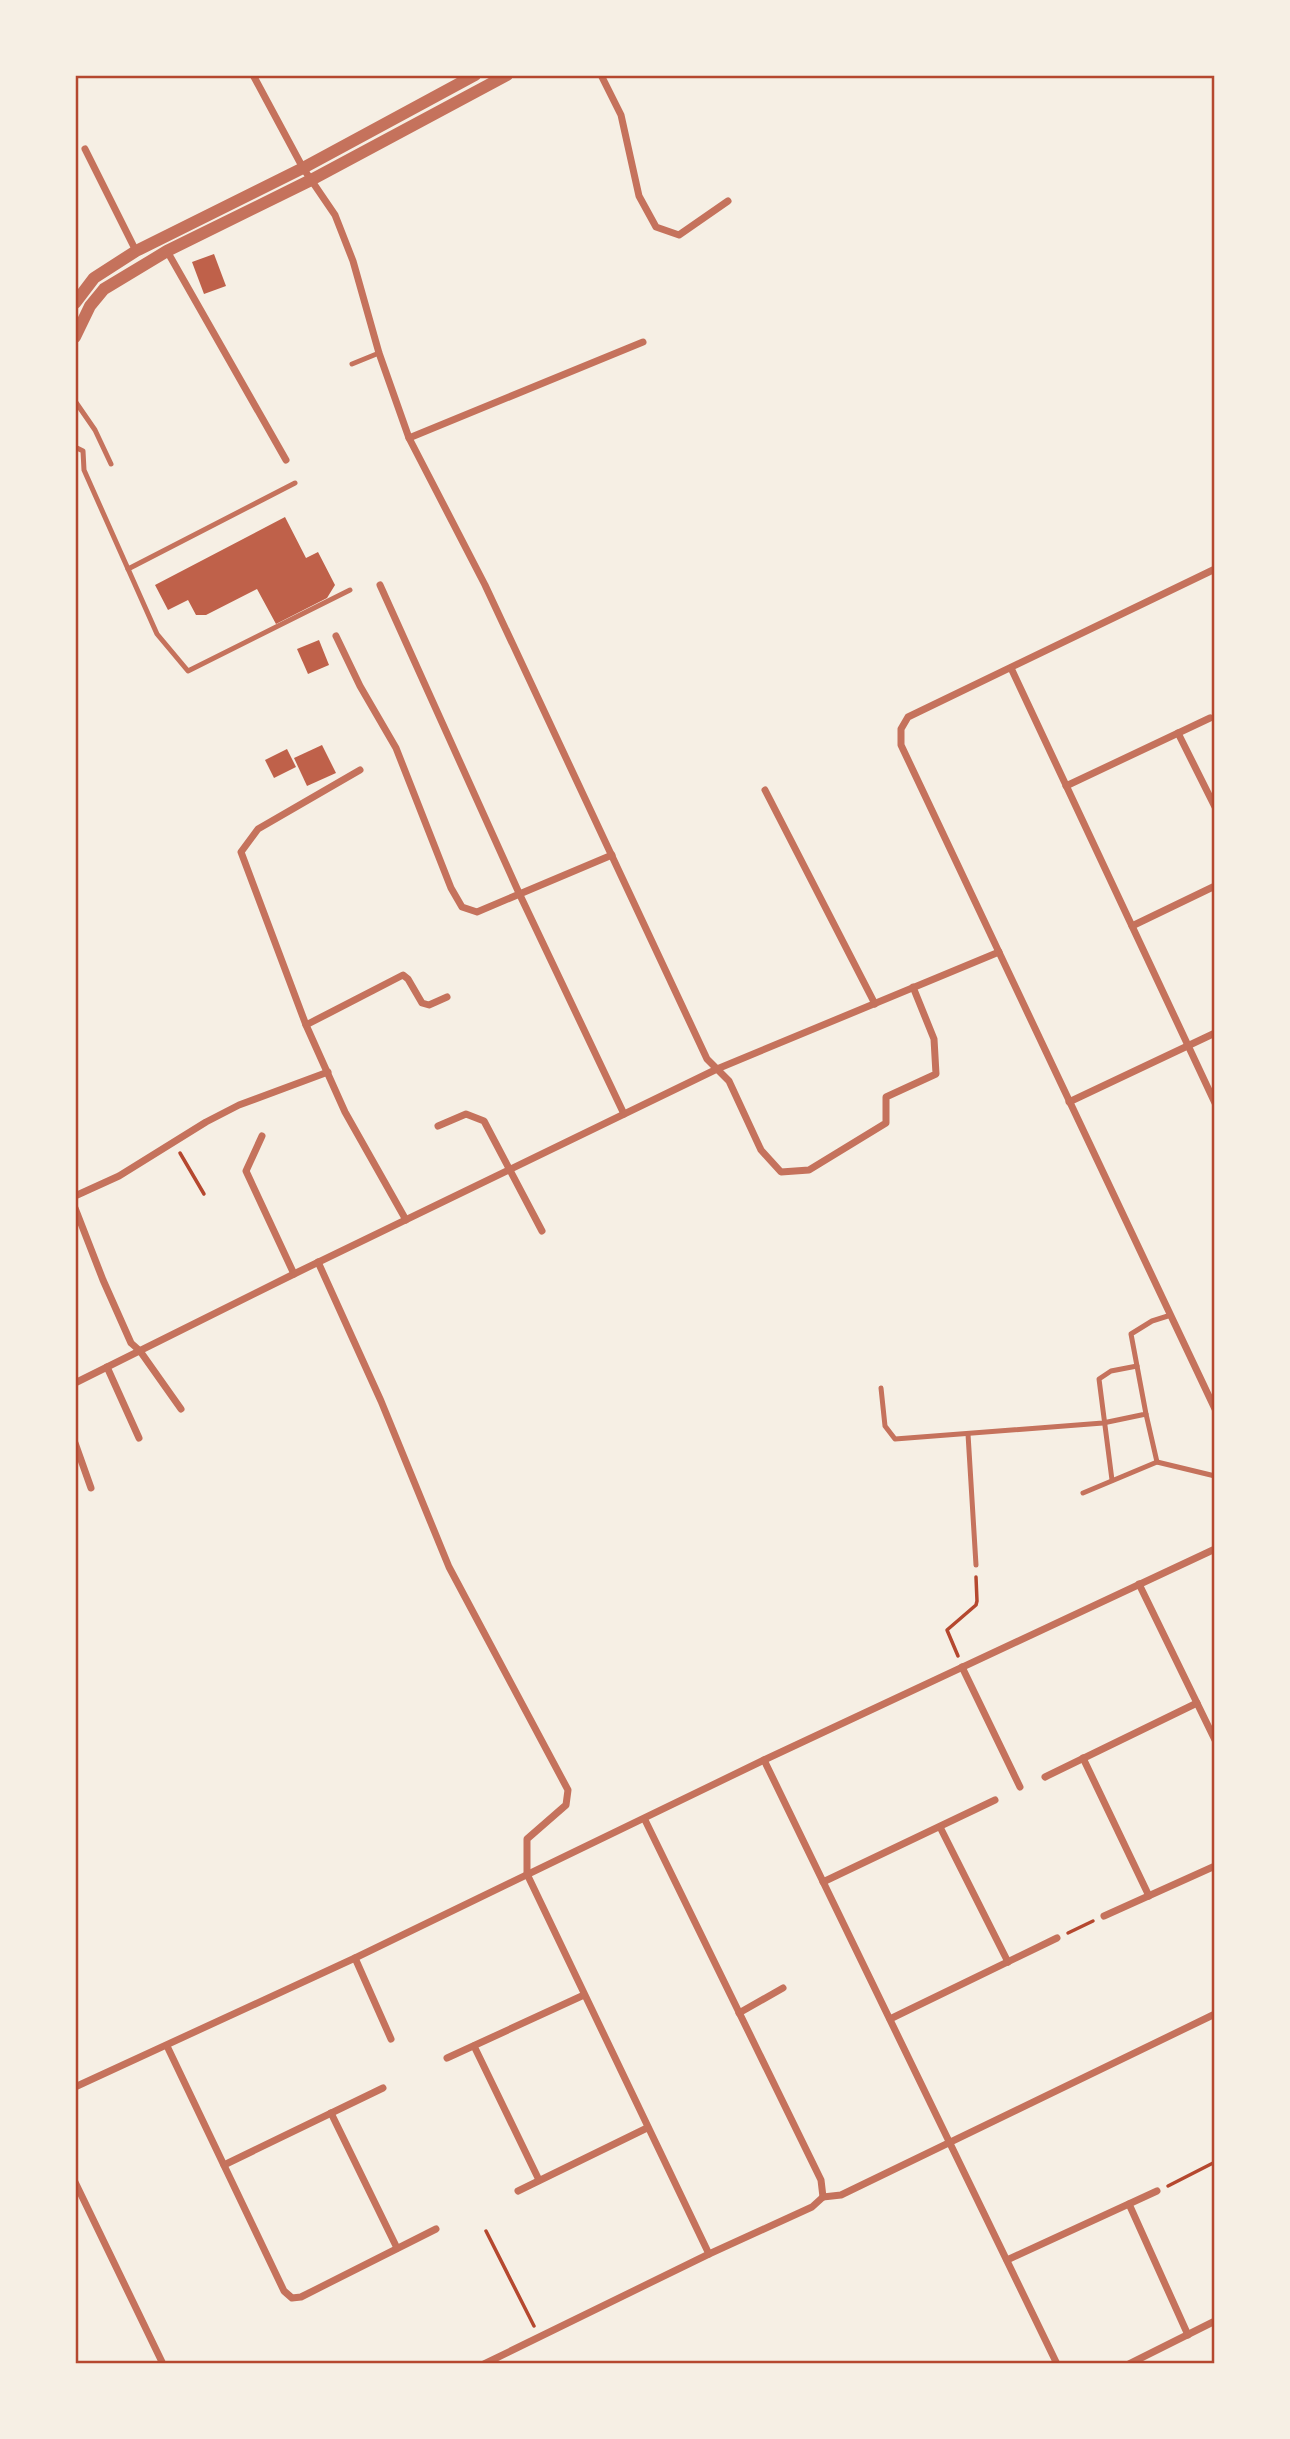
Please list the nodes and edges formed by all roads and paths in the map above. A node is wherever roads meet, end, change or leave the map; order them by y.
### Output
1 (253, 75) edge
2 (475, 75) edge
3 (507, 75) edge
4 (601, 75) edge
5 (85, 149) dead end
6 (303, 168) junction
7 (311, 180) junction
8 (728, 201) dead end
9 (136, 251) junction
10 (167, 251) junction
11 (75, 303) edge
12 (75, 337) edge
13 (643, 342) dead end
14 (379, 354) junction
15 (352, 364) dead end
16 (75, 401) edge
17 (409, 438) junction
18 (75, 447) edge
19 (286, 460) dead end
20 (110, 464) dead end
21 (75, 470) edge
22 (84, 470) junction
23 (295, 483) dead end
24 (128, 569) junction
25 (1215, 569) edge
26 (380, 585) dead end
27 (350, 590) dead end
28 (336, 636) dead end
29 (1011, 668) junction
30 (1210, 718) dead end
31 (1178, 733) junction
32 (360, 770) dead end
33 (1066, 786) junction
34 (765, 790) dead end
35 (1215, 807) edge
36 (612, 855) junction
37 (1215, 886) edge
38 (519, 893) junction
39 (1132, 926) junction
40 (999, 952) junction
41 (914, 988) junction
42 (447, 998) dead end
43 (875, 1003) junction
44 (306, 1025) junction
45 (1215, 1033) edge
46 (1188, 1046) junction
47 (717, 1069) junction
48 (328, 1072) junction
49 (1069, 1102) junction
50 (1215, 1104) edge
51 (624, 1114) junction
52 (438, 1126) dead end
53 (262, 1136) dead end
54 (173, 1143) junction
55 (510, 1168) junction
56 (204, 1194) dead end
57 (75, 1196) edge
58 (75, 1208) edge
59 (406, 1220) junction
60 (542, 1231) dead end
61 (318, 1262) junction
62 (294, 1273) junction
63 (1171, 1315) junction
64 (140, 1351) junction
65 (1137, 1366) junction
66 (107, 1367) junction
67 (75, 1383) edge
68 (881, 1388) dead end
69 (181, 1409) dead end
70 (1215, 1409) edge
71 (1146, 1414) junction
72 (1103, 1423) junction
73 (968, 1434) junction
74 (139, 1438) dead end
75 (75, 1443) edge
76 (1157, 1462) junction
77 (1215, 1476) edge
78 (1112, 1480) junction
79 (91, 1488) dead end
80 (1083, 1493) dead end
81 (1215, 1549) edge
82 (976, 1565) joint
83 (1139, 1584) junction
84 (955, 1649) dead end
85 (962, 1667) junction
86 (1197, 1703) junction
87 (1215, 1740) edge
88 (1083, 1758) junction
89 (764, 1760) junction
90 (1045, 1777) dead end
91 (1020, 1787) dead end
92 (995, 1800) dead end
93 (645, 1820) junction
94 (940, 1826) junction
95 (1215, 1866) edge
96 (527, 1874) junction
97 (823, 1882) junction
98 (1149, 1896) junction
99 (1104, 1916) joint
100 (1057, 1938) joint
101 (355, 1958) junction
102 (1008, 1962) junction
103 (783, 1988) dead end
104 (584, 1995) junction
105 (739, 2013) junction
106 (1215, 2014) edge
107 (890, 2019) junction
108 (391, 2039) dead end
109 (167, 2046) junction
110 (474, 2046) junction
111 (447, 2058) dead end
112 (75, 2087) edge
113 (383, 2088) dead end
114 (331, 2113) junction
115 (648, 2128) junction
116 (949, 2141) junction
117 (1215, 2162) edge
118 (224, 2165) junction
119 (538, 2180) junction
120 (75, 2182) edge
121 (518, 2191) dead end
122 (1157, 2191) joint
123 (823, 2197) junction
124 (1129, 2204) junction
125 (436, 2229) dead end
126 (486, 2231) dead end
127 (397, 2248) junction
128 (709, 2254) junction
129 (1007, 2260) junction
130 (1215, 2321) edge
131 (1188, 2334) junction
132 (540, 2338) junction
133 (163, 2364) edge
134 (484, 2364) edge
135 (1057, 2364) edge
136 (1129, 2364) edge

1 - 6 street
2 - 6 street
3 - 7 street
4 - 8 street
5 - 9 street
6 - 7 street
6 - 9 street
7 - 10 street
7 - 14 street
9 - 11 street
10 - 12 street
10 - 19 street
13 - 17 street
14 - 15 lane
14 - 17 street
16 - 20 lane
17 - 36 street
18 - 22 lane
21 - 22 lane
22 - 24 lane
23 - 24 lane
24 - 27 lane
25 - 29 street
26 - 38 street
28 - 38 street
29 - 33 street
29 - 40 street
30 - 31 street
31 - 33 street
31 - 35 street
32 - 44 street
33 - 39 street
34 - 43 street
36 - 38 street
36 - 47 street
37 - 39 street
38 - 51 street
39 - 46 street
40 - 41 street
40 - 49 street
41 - 43 street
41 - 47 street
42 - 44 street
43 - 47 street
44 - 48 street
45 - 46 street
46 - 49 street
46 - 50 street
47 - 51 street
48 - 54 street
48 - 59 street
49 - 63 street
51 - 55 street
52 - 55 street
53 - 62 street
54 - 56 path
54 - 57 street
55 - 59 street
55 - 60 street
58 - 64 street
59 - 61 street
61 - 62 street
61 - 96 street
62 - 64 street
63 - 65 lane
63 - 70 street
64 - 66 street
64 - 69 street
65 - 71 lane
65 - 72 lane
66 - 67 street
66 - 74 street
68 - 73 lane
71 - 72 lane
71 - 76 lane
72 - 73 lane
72 - 78 lane
73 - 82 lane
75 - 79 street
76 - 77 lane
76 - 78 lane
78 - 80 lane
81 - 83 street
82 - 84 path
83 - 85 street
83 - 86 street
85 - 89 street
85 - 91 street
86 - 87 street
86 - 88 street
88 - 90 street
88 - 98 street
89 - 93 street
89 - 97 street
92 - 94 street
93 - 96 street
93 - 105 street
94 - 97 street
94 - 102 street
95 - 98 street
96 - 101 street
96 - 104 street
97 - 107 street
98 - 99 street
99 - 100 path
100 - 102 street
101 - 108 street
101 - 109 street
102 - 107 street
103 - 105 street
104 - 110 street
104 - 115 street
105 - 123 street
106 - 116 street
107 - 116 street
109 - 112 street
109 - 118 street
110 - 111 street
110 - 119 street
113 - 114 street
114 - 118 street
114 - 127 street
115 - 119 street
115 - 128 street
116 - 123 street
116 - 129 street
117 - 122 path
118 - 127 street
119 - 121 street
120 - 133 street
122 - 124 street
123 - 128 street
124 - 129 street
124 - 131 street
125 - 127 street
126 - 132 path
128 - 132 street
129 - 135 street
130 - 131 street
131 - 136 street
132 - 134 street

